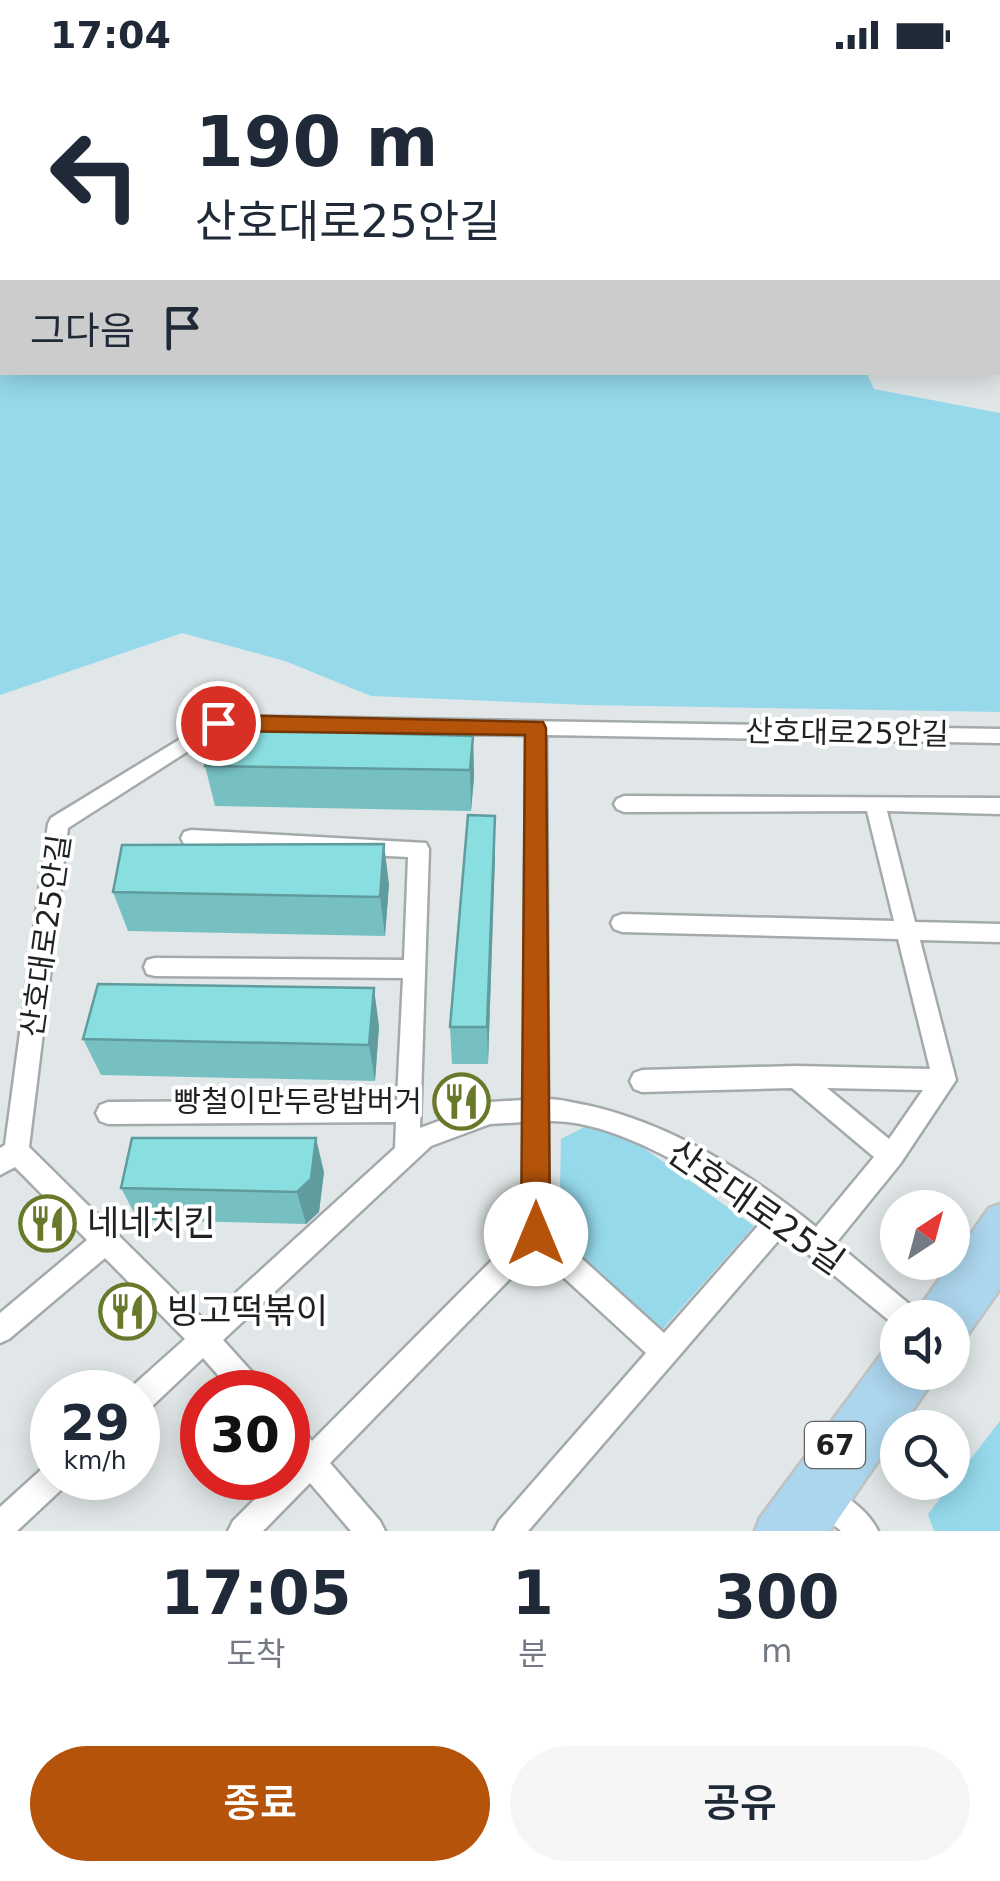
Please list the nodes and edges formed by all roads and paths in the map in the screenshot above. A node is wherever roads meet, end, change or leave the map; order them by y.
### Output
1 (536, 728) junction
2 (1000, 736) edge
3 (875, 803) junction
4 (624, 804) dead end
5 (1000, 806) edge
6 (191, 838) dead end
7 (622, 923) dead end
8 (910, 932) junction
9 (1000, 934) edge
10 (155, 967) dead end
11 (415, 969) junction
12 (796, 1077) junction
13 (944, 1080) junction
14 (642, 1081) dead end
15 (536, 1107) junction
16 (410, 1111) junction
17 (108, 1113) dead end
18 (407, 1152) junction
19 (5, 1155) edge
20 (891, 1156) junction
21 (782, 1217) junction
22 (1000, 1219) edge
23 (536, 1234) junction
24 (106, 1241) junction
25 (818, 1245) junction
26 (1000, 1261) edge
27 (884, 1300) edge
28 (941, 1300) edge
29 (970, 1303) edge
30 (0, 1330) edge
31 (204, 1339) junction
32 (666, 1352) junction
33 (231, 1370) edge
34 (160, 1380) edge
35 (880, 1385) edge
36 (909, 1390) edge
37 (310, 1461) joint
38 (30, 1500) edge
39 (273, 1500) edge
40 (829, 1502) junction
41 (0, 1527) edge
42 (243, 1531) edge
43 (370, 1531) edge
44 (510, 1531) edge
45 (773, 1531) edge
46 (808, 1531) edge
47 (862, 1531) edge

1 - 2 street, 산호대로25안길
1 - 15 street
1 - 19 street, 산호대로25안길
3 - 4 street
3 - 5 street
3 - 8 street
6 - 11 street
7 - 8 street
8 - 9 street
8 - 13 street
10 - 11 street
11 - 16 street
12 - 13 street
12 - 14 street
12 - 20 street
13 - 20 street
15 - 18 street, 산호대로25길
15 - 21 street, 산호대로25길
15 - 23 street
16 - 17 street
16 - 18 street
18 - 31 street, 산호대로25길
19 - 24 street, 산호대로25안길
20 - 25 street
21 - 25 street, 산호대로25길
21 - 32 street
22 - 28 main road
23 - 32 street
23 - 37 street
24 - 30 street
24 - 31 street, 산호대로25안길
25 - 27 street, 산호대로25길
26 - 29 main road
31 - 33 street
31 - 34 street, 산호대로25길
32 - 44 street
35 - 45 main road, 67
36 - 40 main road, 67
37 - 43 street
38 - 41 street
39 - 42 street
40 - 46 main road, 67
40 - 47 street

